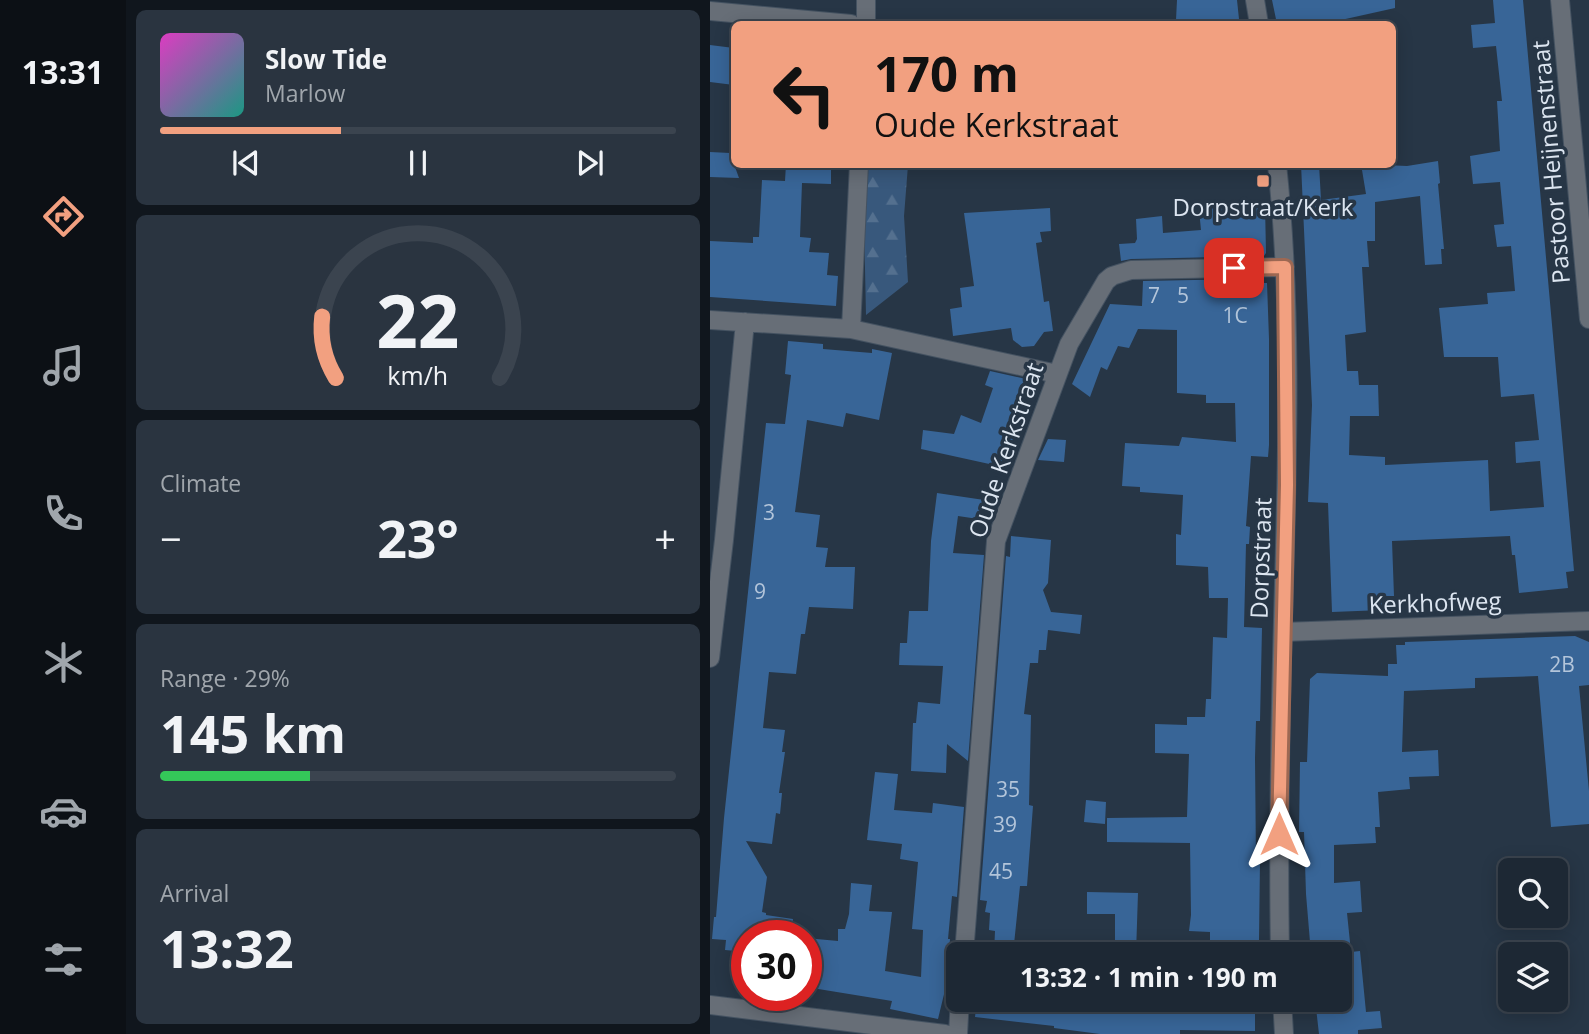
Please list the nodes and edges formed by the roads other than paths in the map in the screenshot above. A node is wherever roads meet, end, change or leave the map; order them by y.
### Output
1 (866, 0) edge
2 (1255, 0) edge
3 (1560, 0) edge
4 (710, 11) edge
5 (818, 21) edge
6 (866, 21) edge
7 (1258, 21) edge
8 (859, 168) edge
9 (1277, 168) edge
10 (1285, 267) junction
11 (1588, 319) edge
12 (710, 320) edge
13 (745, 322) junction
14 (851, 329) junction
15 (1057, 374) junction
16 (1588, 621) edge
17 (1283, 632) junction
18 (710, 659) edge
19 (965, 942) edge
20 (1280, 942) edge
21 (710, 1005) edge
22 (959, 1012) edge
23 (1283, 1012) edge
24 (945, 1034) edge
25 (957, 1034) edge
26 (1284, 1034) edge

1 - 6 street
2 - 7 street
3 - 11 street, Pastoor Heijnenstraat
4 - 5 street
8 - 14 street
9 - 10 street, Dorpstraat
10 - 15 street, Oude Kerkstraat
10 - 17 street, Dorpstraat
12 - 13 street
13 - 14 street
13 - 18 street
14 - 15 street
15 - 19 street, Oude Kerkstraat
16 - 17 street, Kerkhofweg
17 - 20 street, Dorpstraat
21 - 24 street
22 - 25 street
23 - 26 street

